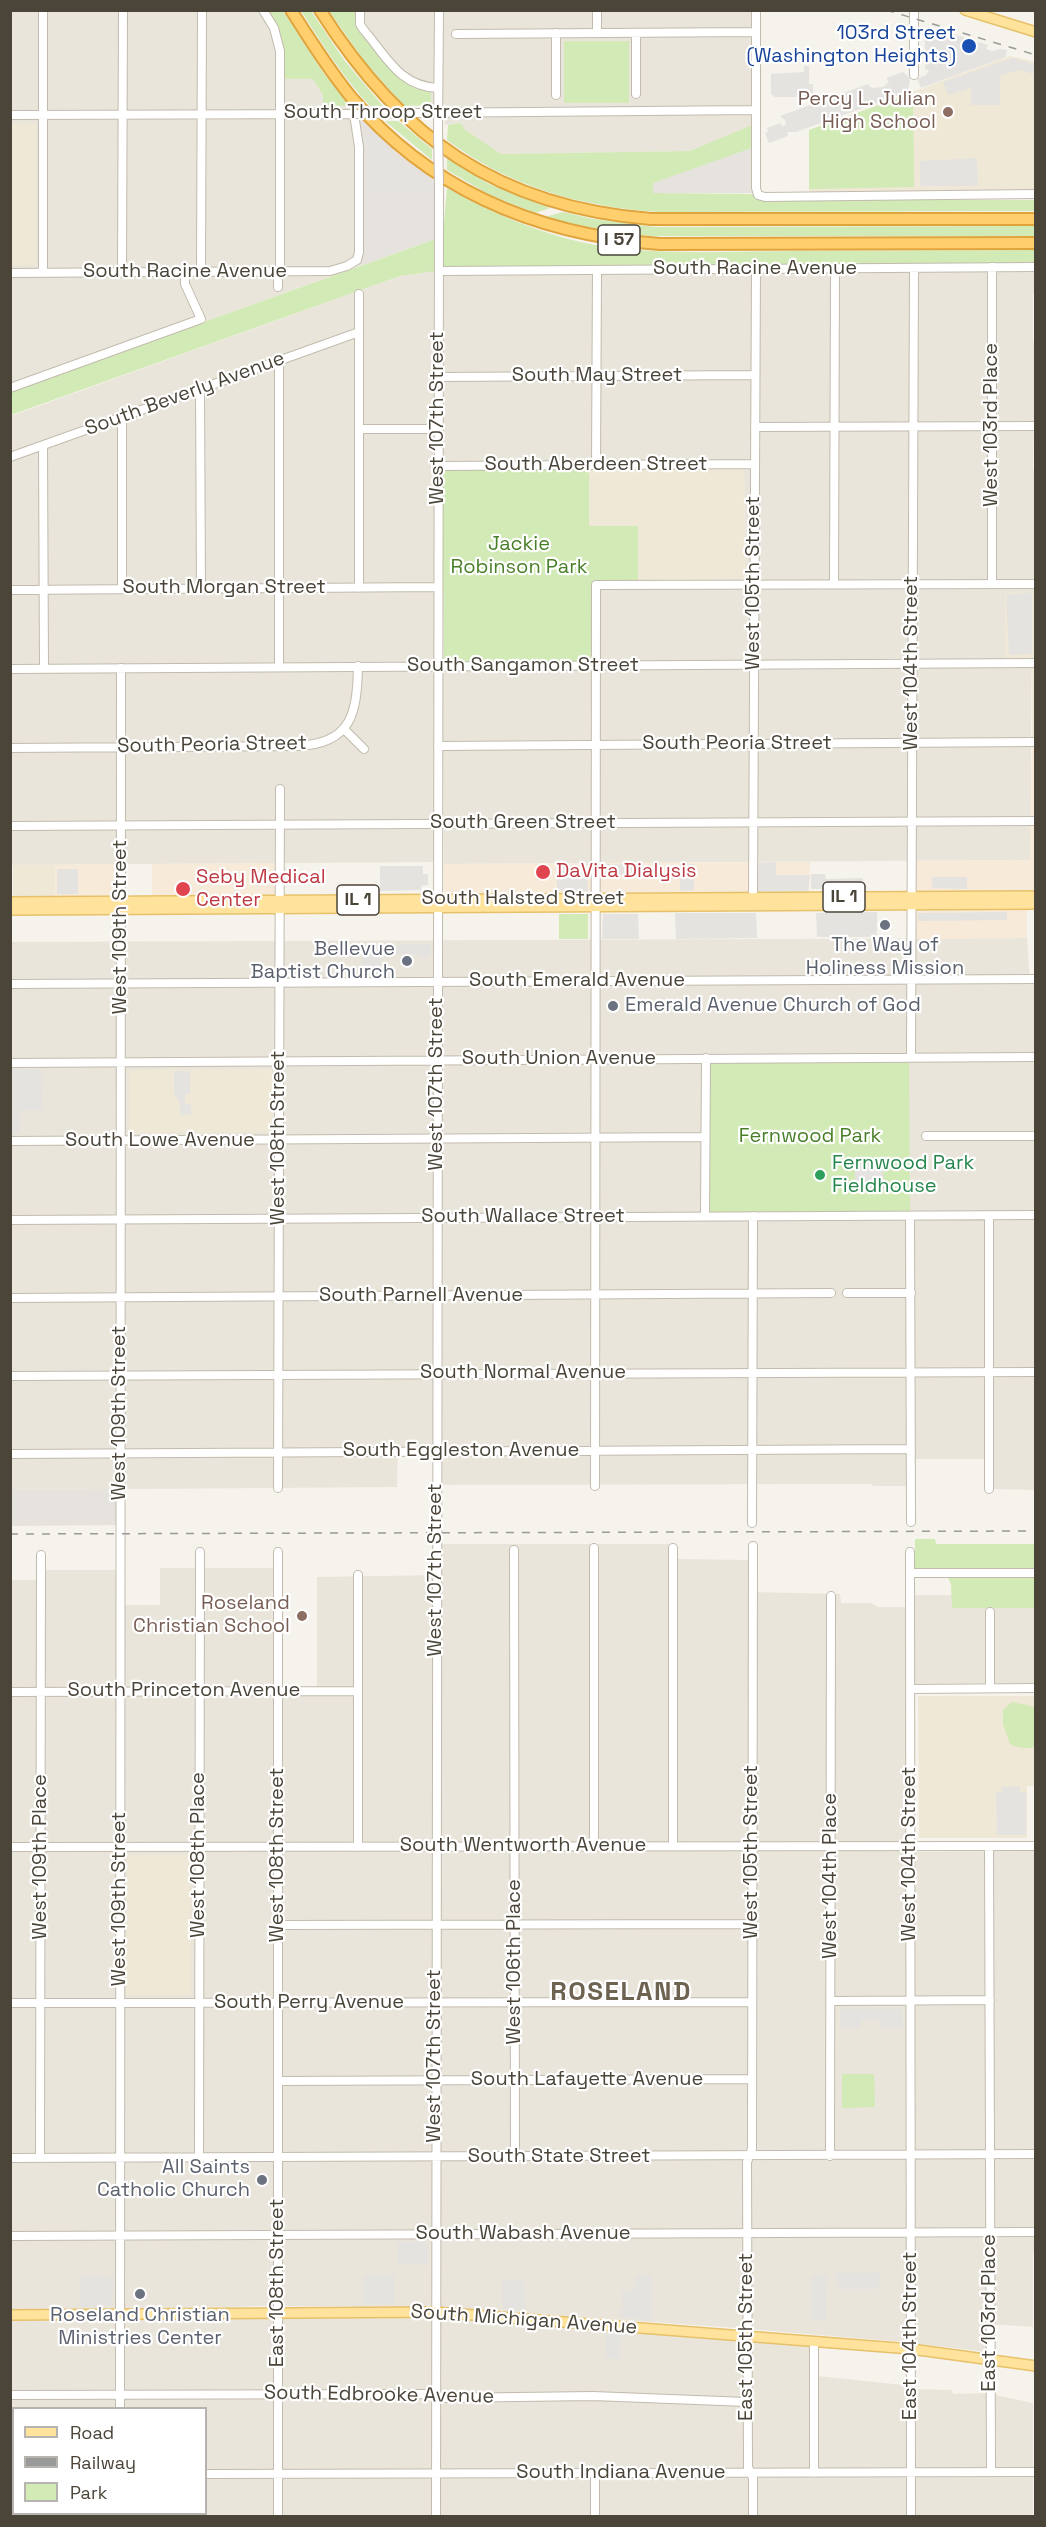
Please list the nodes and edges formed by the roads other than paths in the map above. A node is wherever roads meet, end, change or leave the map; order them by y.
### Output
1 (43, 10) edge
2 (123, 10) edge
3 (202, 10) edge
4 (263, 10) edge
5 (291, 10) edge
6 (320, 10) edge
7 (360, 10) edge
8 (439, 10) edge
9 (597, 10) edge
10 (756, 10) edge
11 (914, 10) edge
12 (965, 10) edge
13 (756, 32) junction
14 (1035, 32) edge
15 (556, 33) junction
16 (597, 33) junction
17 (636, 33) junction
18 (456, 34) dead end
19 (914, 75) dead end
20 (438, 88) junction
21 (636, 94) dead end
22 (556, 95) dead end
23 (755, 110) junction
24 (438, 112) junction
25 (281, 113) junction
26 (123, 114) junction
27 (201, 114) junction
28 (355, 114) junction
29 (10, 115) edge
30 (43, 115) junction
31 (1035, 194) edge
32 (1035, 219) edge
33 (1035, 243) edge
34 (993, 267) junction
35 (1035, 267) edge
36 (914, 268) junction
37 (756, 269) junction
38 (835, 269) junction
39 (597, 270) junction
40 (439, 271) junction
41 (184, 272) junction
42 (201, 272) junction
43 (279, 272) junction
44 (10, 273) edge
45 (43, 273) junction
46 (122, 273) junction
47 (278, 286) dead end
48 (359, 294) dead end
49 (359, 332) junction
50 (279, 360) junction
51 (755, 375) junction
52 (596, 376) junction
53 (438, 377) junction
54 (10, 388) edge
55 (200, 389) junction
56 (122, 417) junction
57 (755, 426) junction
58 (834, 426) junction
59 (913, 426) junction
60 (993, 426) junction
61 (1035, 426) edge
62 (359, 429) junction
63 (438, 429) junction
64 (43, 446) junction
65 (10, 457) edge
66 (755, 464) junction
67 (596, 465) junction
68 (438, 466) junction
69 (834, 584) junction
70 (913, 584) junction
71 (992, 584) junction
72 (1035, 584) edge
73 (754, 585) junction
74 (438, 587) junction
75 (279, 588) junction
76 (359, 588) junction
77 (122, 589) junction
78 (201, 589) junction
79 (10, 590) edge
80 (44, 590) junction
81 (1035, 663) edge
82 (912, 664) junction
83 (596, 665) junction
84 (754, 665) junction
85 (358, 666) junction
86 (438, 666) junction
87 (279, 667) junction
88 (121, 668) junction
89 (10, 669) edge
90 (44, 669) junction
91 (344, 729) junction
92 (912, 742) junction
93 (1035, 742) edge
94 (754, 744) junction
95 (596, 745) junction
96 (438, 746) junction
97 (121, 747) junction
98 (10, 748) edge
99 (364, 750) dead end
100 (280, 789) dead end
101 (1035, 821) edge
102 (753, 822) junction
103 (911, 822) junction
104 (596, 823) junction
105 (438, 824) junction
106 (279, 825) junction
107 (10, 826) edge
108 (121, 826) junction
109 (1035, 896) edge
110 (911, 900) junction
111 (753, 901) junction
112 (10, 902) edge
113 (596, 902) junction
114 (437, 903) junction
115 (279, 904) junction
116 (1035, 904) edge
117 (121, 905) junction
118 (10, 910) edge
119 (910, 979) junction
120 (1035, 979) edge
121 (596, 980) junction
122 (437, 981) junction
123 (279, 982) junction
124 (121, 983) junction
125 (10, 984) edge
126 (911, 1057) junction
127 (1035, 1057) edge
128 (706, 1058) junction
129 (595, 1059) junction
130 (437, 1060) junction
131 (279, 1061) junction
132 (121, 1062) junction
133 (10, 1063) edge
134 (926, 1136) dead end
135 (1035, 1136) edge
136 (705, 1137) junction
137 (595, 1138) junction
138 (437, 1139) junction
139 (279, 1140) junction
140 (10, 1141) edge
141 (121, 1141) junction
142 (1035, 1215) edge
143 (705, 1216) junction
144 (753, 1216) junction
145 (910, 1216) junction
146 (989, 1216) junction
147 (595, 1217) junction
148 (437, 1218) junction
149 (279, 1219) junction
150 (10, 1220) edge
151 (121, 1220) junction
152 (831, 1293) dead end
153 (847, 1293) dead end
154 (911, 1293) junction
155 (753, 1294) junction
156 (595, 1295) junction
157 (279, 1296) junction
158 (437, 1296) junction
159 (121, 1297) junction
160 (10, 1298) edge
161 (911, 1371) junction
162 (595, 1372) junction
163 (753, 1372) junction
164 (989, 1372) junction
165 (1035, 1372) edge
166 (436, 1373) junction
167 (278, 1374) junction
168 (120, 1375) junction
169 (10, 1376) edge
170 (752, 1449) junction
171 (911, 1449) junction
172 (595, 1450) junction
173 (436, 1451) junction
174 (278, 1452) junction
175 (10, 1454) edge
176 (120, 1454) junction
177 (595, 1486) dead end
178 (278, 1488) dead end
179 (989, 1489) dead end
180 (911, 1522) dead end
181 (752, 1523) dead end
182 (753, 1546) dead end
183 (594, 1548) dead end
184 (673, 1548) dead end
185 (514, 1550) dead end
186 (200, 1552) dead end
187 (278, 1552) dead end
188 (910, 1552) dead end
189 (41, 1555) dead end
190 (910, 1573) junction
191 (1035, 1573) edge
192 (358, 1575) dead end
193 (831, 1596) dead end
194 (990, 1612) dead end
195 (990, 1688) junction
196 (1035, 1688) edge
197 (910, 1689) junction
198 (120, 1691) junction
199 (199, 1691) junction
200 (278, 1691) junction
201 (358, 1691) junction
202 (10, 1692) edge
203 (41, 1692) junction
204 (514, 1846) junction
205 (594, 1846) junction
206 (673, 1846) junction
207 (752, 1846) junction
208 (832, 1846) junction
209 (910, 1846) junction
210 (989, 1846) junction
211 (1035, 1846) edge
212 (10, 1847) edge
213 (41, 1847) junction
214 (120, 1847) junction
215 (199, 1847) junction
216 (278, 1847) junction
217 (358, 1847) junction
218 (436, 1847) junction
219 (752, 1924) junction
220 (278, 1925) junction
221 (435, 1925) junction
222 (515, 1925) junction
223 (990, 2000) junction
224 (831, 2001) junction
225 (910, 2001) junction
226 (435, 2002) junction
227 (515, 2002) junction
228 (752, 2002) junction
229 (10, 2003) edge
230 (41, 2003) junction
231 (119, 2003) junction
232 (199, 2003) junction
233 (278, 2003) junction
234 (752, 2079) junction
235 (435, 2080) junction
236 (515, 2080) junction
237 (278, 2081) junction
238 (989, 2154) junction
239 (1035, 2154) edge
240 (910, 2155) junction
241 (750, 2156) junction
242 (830, 2156) junction
243 (435, 2157) junction
244 (515, 2157) junction
245 (10, 2158) edge
246 (40, 2158) junction
247 (119, 2158) junction
248 (199, 2158) junction
249 (278, 2158) junction
250 (910, 2232) junction
251 (990, 2232) junction
252 (1035, 2232) edge
253 (747, 2233) junction
254 (435, 2234) junction
255 (278, 2235) junction
256 (10, 2236) edge
257 (119, 2236) junction
258 (435, 2312) junction
259 (278, 2313) junction
260 (10, 2315) edge
261 (120, 2315) junction
262 (747, 2335) junction
263 (813, 2341) junction
264 (910, 2349) junction
265 (991, 2359) junction
266 (1035, 2366) edge
267 (278, 2394) junction
268 (120, 2395) junction
269 (10, 2396) edge
270 (436, 2396) junction
271 (747, 2402) junction
272 (120, 2407) edge
273 (750, 2472) junction
274 (814, 2472) junction
275 (991, 2472) junction
276 (1035, 2472) edge
277 (595, 2473) junction
278 (911, 2473) junction
279 (207, 2474) edge
280 (278, 2474) junction
281 (436, 2474) junction
282 (278, 2517) edge
283 (436, 2517) edge
284 (595, 2517) edge
285 (753, 2517) edge
286 (911, 2517) edge

1 - 30 street
2 - 26 street
3 - 27 street
4 - 25 street
5 - 33 highway, I 57
6 - 32 highway, I 57
7 - 20 street
8 - 20 street, West 107th Street
9 - 16 street
10 - 13 street
11 - 19 street
12 - 14 main road
13 - 17 street
13 - 23 street
15 - 16 street
15 - 18 street
15 - 22 street
16 - 17 street
17 - 21 street
20 - 24 street, West 107th Street
23 - 24 street, South Throop Street
23 - 31 street
24 - 28 street, South Throop Street, bridge
24 - 40 street, West 107th Street, bridge
25 - 27 street, South Throop Street
25 - 28 street, South Throop Street
25 - 43 street
26 - 27 street, South Throop Street
26 - 30 street, South Throop Street
26 - 46 street
27 - 42 street
28 - 43 street, South Racine Avenue
29 - 30 street, South Throop Street
30 - 45 street
34 - 35 street, South Racine Avenue
34 - 36 street, South Racine Avenue
34 - 60 street, West 103rd Place
36 - 38 street, South Racine Avenue
36 - 59 street, West 104th Street
37 - 38 street, South Racine Avenue
37 - 39 street, South Racine Avenue
37 - 51 street, West 105th Street
38 - 58 street
39 - 40 street, South Racine Avenue
39 - 52 street
40 - 53 street, West 107th Street
41 - 42 street, South Racine Avenue
41 - 46 street, South Racine Avenue
41 - 54 street
42 - 43 street, South Racine Avenue
43 - 47 street
44 - 45 street, South Racine Avenue
45 - 46 street, South Racine Avenue
48 - 49 street
49 - 50 street, South Beverly Avenue
49 - 62 street
50 - 55 street, South Beverly Avenue
50 - 75 street
51 - 52 street, South May Street
51 - 57 street, West 105th Street
52 - 53 street, South May Street
52 - 67 street
53 - 63 street, West 107th Street
55 - 56 street, South Beverly Avenue
55 - 78 street
56 - 64 street, South Beverly Avenue
56 - 77 street
57 - 58 street
57 - 66 street, West 105th Street
58 - 59 street
58 - 69 street
59 - 60 street
59 - 70 street, West 104th Street
60 - 61 street
60 - 71 street, West 103rd Place
62 - 63 street
62 - 76 street
63 - 68 street, West 107th Street
64 - 65 street, South Beverly Avenue
64 - 80 street
66 - 67 street, South Aberdeen Street
66 - 73 street, West 105th Street
67 - 68 street, South Aberdeen Street
68 - 74 street, West 107th Street
69 - 70 street
69 - 73 street
70 - 71 street
70 - 82 street, West 104th Street
71 - 72 street
73 - 83 street
73 - 84 street, West 105th Street
74 - 76 street, South Morgan Street
74 - 86 street, West 107th Street
75 - 76 street, South Morgan Street
75 - 78 street, South Morgan Street
75 - 87 street
77 - 78 street, South Morgan Street
77 - 80 street, South Morgan Street
79 - 80 street, South Morgan Street
80 - 90 street
81 - 82 street, South Sangamon Street
82 - 84 street, South Sangamon Street
82 - 92 street, West 104th Street
83 - 84 street, South Sangamon Street
83 - 86 street, South Sangamon Street
83 - 95 street
84 - 94 street, West 105th Street
85 - 86 street, South Sangamon Street
85 - 87 street, South Sangamon Street
85 - 91 street
86 - 96 street, West 107th Street
87 - 88 street, South Sangamon Street
88 - 90 street, South Sangamon Street
88 - 97 street, West 109th Street
89 - 90 street, South Sangamon Street
91 - 97 street, South Peoria Street
91 - 99 street
92 - 93 street, South Peoria Street
92 - 94 street, South Peoria Street
92 - 103 street, West 104th Street
94 - 95 street, South Peoria Street
94 - 102 street, West 105th Street
95 - 96 street, South Peoria Street
95 - 104 street
96 - 105 street, West 107th Street
97 - 98 street, South Peoria Street
97 - 108 street, West 109th Street
100 - 106 street, West 108th Street
101 - 103 street, South Green Street
102 - 103 street, South Green Street
102 - 104 street, South Green Street
102 - 111 street, West 105th Street
103 - 110 street, West 104th Street
104 - 105 street, South Green Street
104 - 113 street
105 - 106 street, South Green Street
105 - 114 street, West 107th Street
106 - 108 street, South Green Street
106 - 115 street, West 108th Street
107 - 108 street, South Green Street
108 - 117 street, West 109th Street
109 - 110 main road, South Halsted Street / IL 1
110 - 111 main road, South Halsted Street / IL 1
110 - 116 main road, South Halsted Street / IL 1
110 - 119 street, West 104th Street
111 - 113 main road, South Halsted Street / IL 1
112 - 117 main road, South Halsted Street / IL 1
113 - 114 main road, South Halsted Street / IL 1
113 - 121 street
114 - 115 main road, South Halsted Street / IL 1
114 - 122 street, West 107th Street
115 - 117 main road, South Halsted Street / IL 1
115 - 123 street, West 108th Street
117 - 118 main road, South Halsted Street / IL 1
117 - 124 street, West 109th Street
119 - 120 street, South Emerald Avenue
119 - 121 street, South Emerald Avenue
119 - 126 street, West 104th Street
121 - 122 street, South Emerald Avenue
121 - 129 street
122 - 123 street, South Emerald Avenue
122 - 130 street, West 107th Street
123 - 124 street, South Emerald Avenue
123 - 131 street, West 108th Street
124 - 125 street, South Emerald Avenue
124 - 132 street, West 109th Street
126 - 127 street, South Union Avenue
126 - 128 street, South Union Avenue
128 - 129 street, South Union Avenue
128 - 136 street
129 - 130 street, South Union Avenue
129 - 137 street
130 - 131 street, South Union Avenue
130 - 138 street, West 107th Street
131 - 132 street, South Union Avenue
131 - 139 street, West 108th Street
132 - 133 street, South Union Avenue
132 - 141 street, West 109th Street
134 - 135 street
136 - 137 street, South Lowe Avenue
136 - 143 street
137 - 138 street, South Lowe Avenue
137 - 147 street
138 - 139 street, South Lowe Avenue
138 - 148 street, West 107th Street
139 - 141 street, South Lowe Avenue
139 - 149 street, West 108th Street
140 - 141 street, South Lowe Avenue
141 - 151 street, West 109th Street
142 - 146 street, South Wallace Street
143 - 144 street, South Wallace Street
143 - 147 street, South Wallace Street
144 - 145 street, South Wallace Street
144 - 155 street
145 - 146 street, South Wallace Street
145 - 154 street
146 - 164 street
147 - 148 street, South Wallace Street
147 - 156 street
148 - 149 street, South Wallace Street
148 - 158 street, West 107th Street
149 - 151 street, South Wallace Street
149 - 157 street, West 108th Street
150 - 151 street, South Wallace Street
151 - 159 street, West 109th Street
152 - 155 street, South Parnell Avenue
153 - 154 street
154 - 161 street
155 - 156 street, South Parnell Avenue
155 - 163 street
156 - 158 street, South Parnell Avenue
156 - 162 street
157 - 158 street, South Parnell Avenue
157 - 159 street, South Parnell Avenue
157 - 167 street, West 108th Street
158 - 166 street, West 107th Street
159 - 160 street, South Parnell Avenue
159 - 168 street, West 109th Street
161 - 163 street, South Normal Avenue
161 - 164 street, South Normal Avenue
161 - 171 street
162 - 163 street, South Normal Avenue
162 - 166 street, South Normal Avenue
162 - 172 street
163 - 170 street
164 - 165 street, South Normal Avenue
164 - 179 street
166 - 167 street, South Normal Avenue
166 - 173 street, West 107th Street
167 - 168 street, South Normal Avenue
167 - 174 street, West 108th Street
168 - 169 street, South Normal Avenue
168 - 176 street, West 109th Street
170 - 171 street, South Eggleston Avenue
170 - 172 street, South Eggleston Avenue
170 - 181 street
171 - 180 street
172 - 173 street, South Eggleston Avenue
172 - 177 street
173 - 174 street, South Eggleston Avenue
173 - 218 street, West 107th Street
174 - 176 street, South Eggleston Avenue
174 - 178 street, West 108th Street
175 - 176 street, South Eggleston Avenue
176 - 198 street, West 109th Street
182 - 207 street, West 105th Street
183 - 205 street
184 - 206 street
185 - 204 street, West 106th Place
186 - 199 street, West 108th Place
187 - 200 street, West 108th Street
188 - 190 street, West 104th Street
189 - 203 street, West 109th Place
190 - 191 street
190 - 197 street, West 104th Street
192 - 201 street
193 - 208 street, West 104th Place
194 - 195 street
195 - 196 street
195 - 197 street
197 - 209 street, West 104th Street
198 - 199 street, South Princeton Avenue
198 - 203 street, South Princeton Avenue
198 - 214 street, West 109th Street
199 - 200 street, South Princeton Avenue
199 - 215 street, West 108th Place
200 - 201 street, South Princeton Avenue
200 - 216 street, West 108th Street
201 - 217 street
202 - 203 street, South Princeton Avenue
203 - 213 street, West 109th Place
204 - 205 street, South Wentworth Avenue
204 - 218 street, South Wentworth Avenue
204 - 222 street, West 106th Place
205 - 206 street, South Wentworth Avenue
206 - 207 street, South Wentworth Avenue
207 - 208 street, South Wentworth Avenue
207 - 219 street, West 105th Street
208 - 209 street, South Wentworth Avenue
208 - 224 street, West 104th Place
209 - 210 street, South Wentworth Avenue
209 - 225 street, West 104th Street
210 - 211 street, South Wentworth Avenue
210 - 223 street
212 - 213 street, South Wentworth Avenue
213 - 214 street, South Wentworth Avenue
213 - 230 street, West 109th Place
214 - 215 street, South Wentworth Avenue
214 - 231 street, West 109th Street
215 - 216 street, South Wentworth Avenue
215 - 232 street, West 108th Place
216 - 217 street, South Wentworth Avenue
216 - 220 street, West 108th Street
217 - 218 street, South Wentworth Avenue
218 - 221 street, West 107th Street
219 - 222 street
219 - 228 street, West 105th Street
220 - 221 street
220 - 233 street, West 108th Street
221 - 222 street
221 - 226 street, West 107th Street
222 - 227 street, West 106th Place
223 - 225 street
223 - 238 street
224 - 225 street
224 - 242 street, West 104th Place
225 - 240 street, West 104th Street
226 - 227 street, South Perry Avenue
226 - 233 street, South Perry Avenue
226 - 235 street, West 107th Street
227 - 228 street, South Perry Avenue
227 - 236 street, West 106th Place
228 - 234 street, West 105th Street
229 - 230 street, South Perry Avenue
230 - 231 street, South Perry Avenue
230 - 246 street, West 109th Place
231 - 232 street, South Perry Avenue
231 - 247 street, West 109th Street
232 - 233 street, South Perry Avenue
232 - 248 street, West 108th Place
233 - 237 street, West 108th Street
234 - 236 street, South Lafayette Avenue
234 - 241 street, West 105th Street
235 - 236 street, South Lafayette Avenue
235 - 237 street, South Lafayette Avenue
235 - 243 street, West 107th Street
236 - 244 street, West 106th Place
237 - 249 street, West 108th Street
238 - 239 street, South State Street
238 - 240 street, South State Street
238 - 251 street, East 103rd Place
240 - 242 street, South State Street
240 - 250 street, East 104th Street
241 - 242 street, South State Street
241 - 244 street, South State Street
241 - 253 street, East 105th Street
243 - 244 street, South State Street
243 - 249 street, South State Street
243 - 254 street, West 107th Street
245 - 246 street, South State Street
246 - 247 street, South State Street
247 - 248 street, South State Street
247 - 257 street, West 109th Street
248 - 249 street, South State Street
249 - 255 street, East 108th Street
250 - 251 street, South Wabash Avenue
250 - 253 street, South Wabash Avenue
250 - 264 street, East 104th Street
251 - 252 street, South Wabash Avenue
251 - 265 street, East 103rd Place
253 - 254 street, South Wabash Avenue
253 - 262 street, East 105th Street
254 - 255 street, South Wabash Avenue
254 - 258 street, West 107th Street
255 - 257 street, South Wabash Avenue
255 - 259 street, East 108th Street
256 - 257 street, South Wabash Avenue
257 - 261 street, West 109th Street
258 - 259 main road, South Michigan Avenue
258 - 262 main road, South Michigan Avenue
258 - 270 street, West 107th Street
259 - 261 main road, South Michigan Avenue
259 - 267 street, East 108th Street
260 - 261 main road, South Michigan Avenue
261 - 268 street, West 109th Street
262 - 263 main road, South Michigan Avenue
262 - 271 street, East 105th Street
263 - 264 main road, South Michigan Avenue
263 - 274 street
264 - 265 main road, South Michigan Avenue
264 - 278 street, East 104th Street
265 - 266 main road, South Michigan Avenue
265 - 275 street, East 103rd Place
267 - 268 street, South Edbrooke Avenue
267 - 270 street, South Edbrooke Avenue
267 - 280 street, East 108th Street
268 - 269 street, South Edbrooke Avenue
268 - 272 street, West 109th Street
270 - 271 street, South Edbrooke Avenue
270 - 281 street, West 107th Street
271 - 273 street, East 105th Street
273 - 274 street, South Indiana Avenue
273 - 277 street, South Indiana Avenue
273 - 285 street, East 105th Street
274 - 278 street, South Indiana Avenue
275 - 276 street, South Indiana Avenue
275 - 278 street, South Indiana Avenue
277 - 281 street, South Indiana Avenue
277 - 284 street
278 - 286 street, East 104th Street
279 - 280 street, South Indiana Avenue
280 - 281 street, South Indiana Avenue
280 - 282 street, East 108th Street
281 - 283 street, West 107th Street

